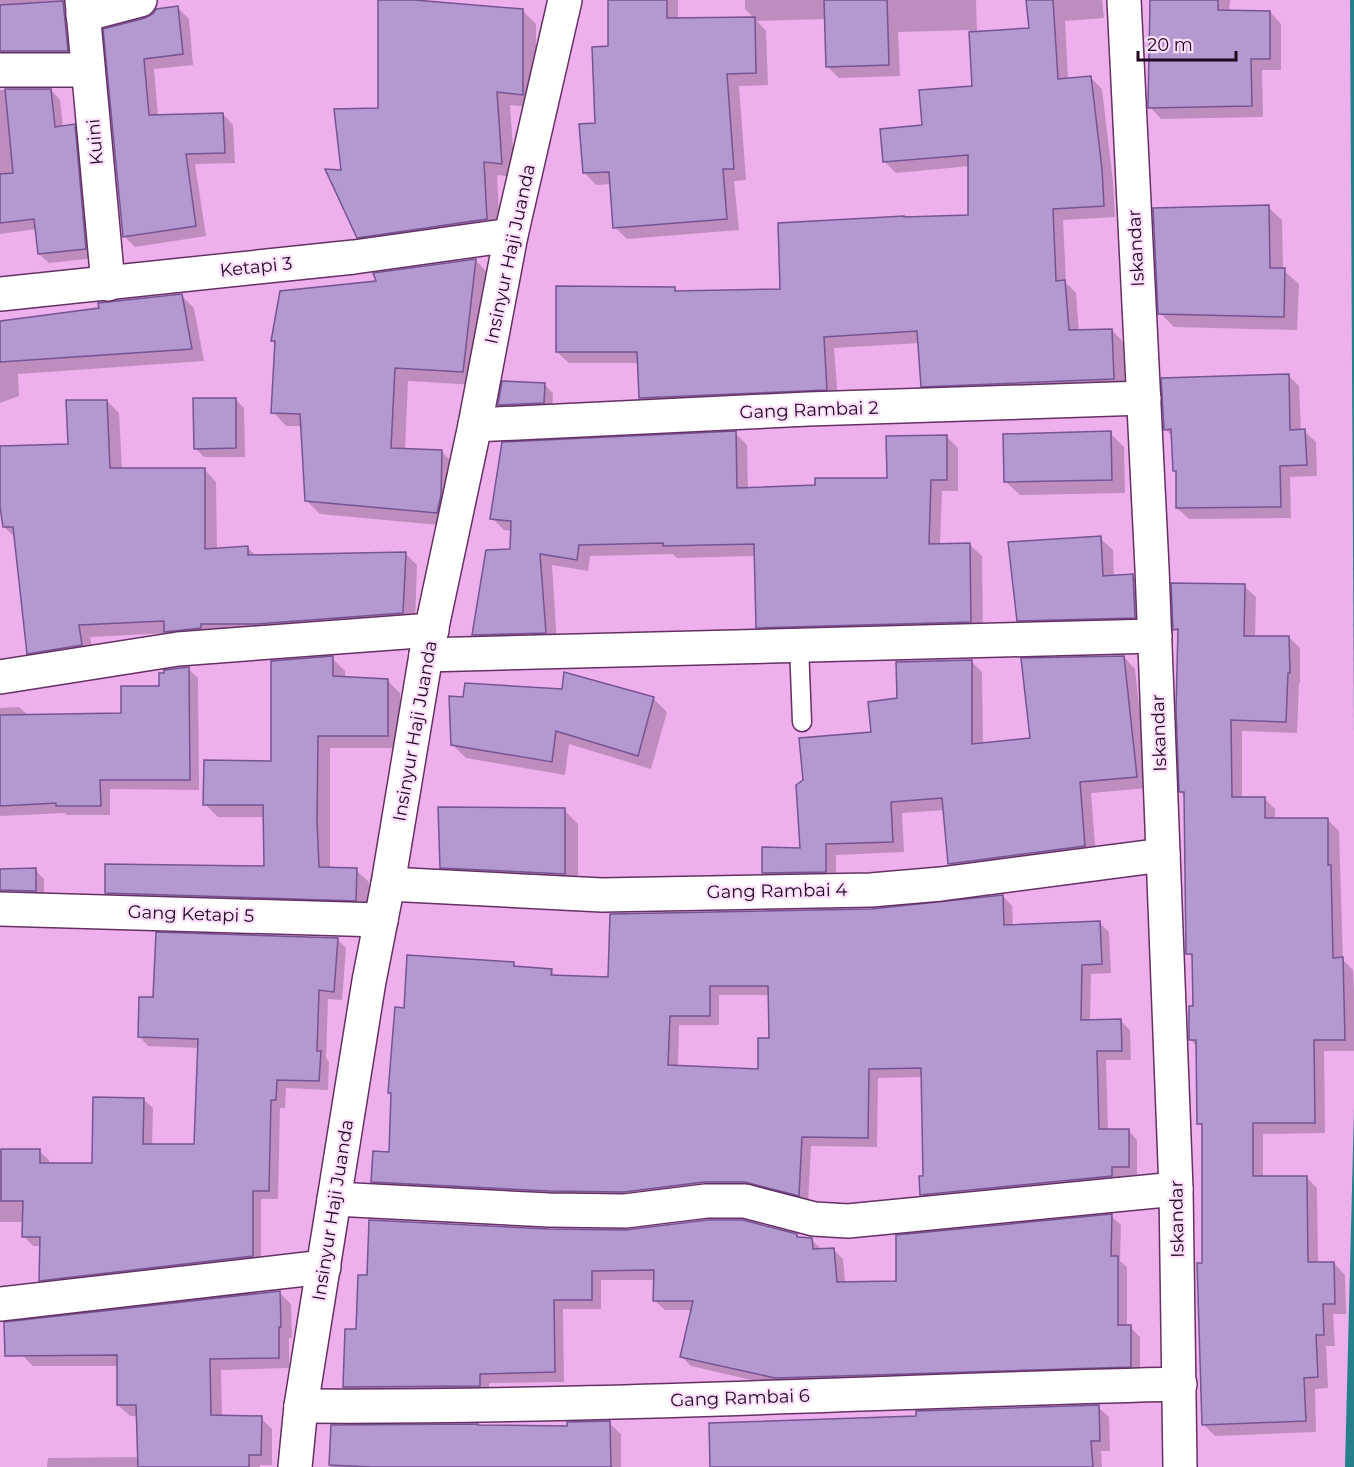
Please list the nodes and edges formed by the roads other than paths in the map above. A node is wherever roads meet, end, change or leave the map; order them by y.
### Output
1 (140, 0) edge
2 (566, 0) edge
3 (1124, 0) edge
4 (82, 7) edge
5 (0, 70) edge
6 (88, 70) junction
7 (511, 235) junction
8 (108, 284) junction
9 (0, 294) edge
10 (1144, 398) junction
11 (475, 425) junction
12 (1155, 636) junction
13 (429, 642) junction
14 (799, 645) junction
15 (0, 677) edge
16 (802, 722) dead end
17 (1163, 855) junction
18 (388, 884) junction
19 (0, 909) edge
20 (381, 920) junction
21 (1176, 1189) junction
22 (334, 1199) junction
23 (324, 1267) junction
24 (0, 1304) edge
25 (1180, 1384) junction
26 (301, 1406) junction
27 (295, 1467) edge
28 (1180, 1467) edge

1 - 4 street
2 - 7 street, Insinyur Haji Juanda
3 - 10 street, Iskandar
4 - 6 street, Kuini
5 - 6 street
6 - 8 street, Kuini
7 - 8 street, Ketapi 3
7 - 11 street, Insinyur Haji Juanda
8 - 9 street, Ketapi 3
10 - 11 street, Gang Rambai 2
10 - 12 street, Iskandar
11 - 13 street, Insinyur Haji Juanda
12 - 14 street
12 - 17 street, Iskandar
13 - 14 street
13 - 15 street
13 - 18 street, Insinyur Haji Juanda
14 - 16 lane
17 - 18 street, Gang Rambai 4
17 - 21 street, Iskandar
18 - 20 street, Insinyur Haji Juanda
19 - 20 street, Gang Ketapi 5
20 - 22 street, Insinyur Haji Juanda
21 - 22 street
21 - 25 street, Iskandar
22 - 23 street, Insinyur Haji Juanda
23 - 24 street
23 - 26 street, Insinyur Haji Juanda
25 - 26 street, Gang Rambai 6
25 - 28 street, Iskandar
26 - 27 street, Insinyur Haji Juanda

